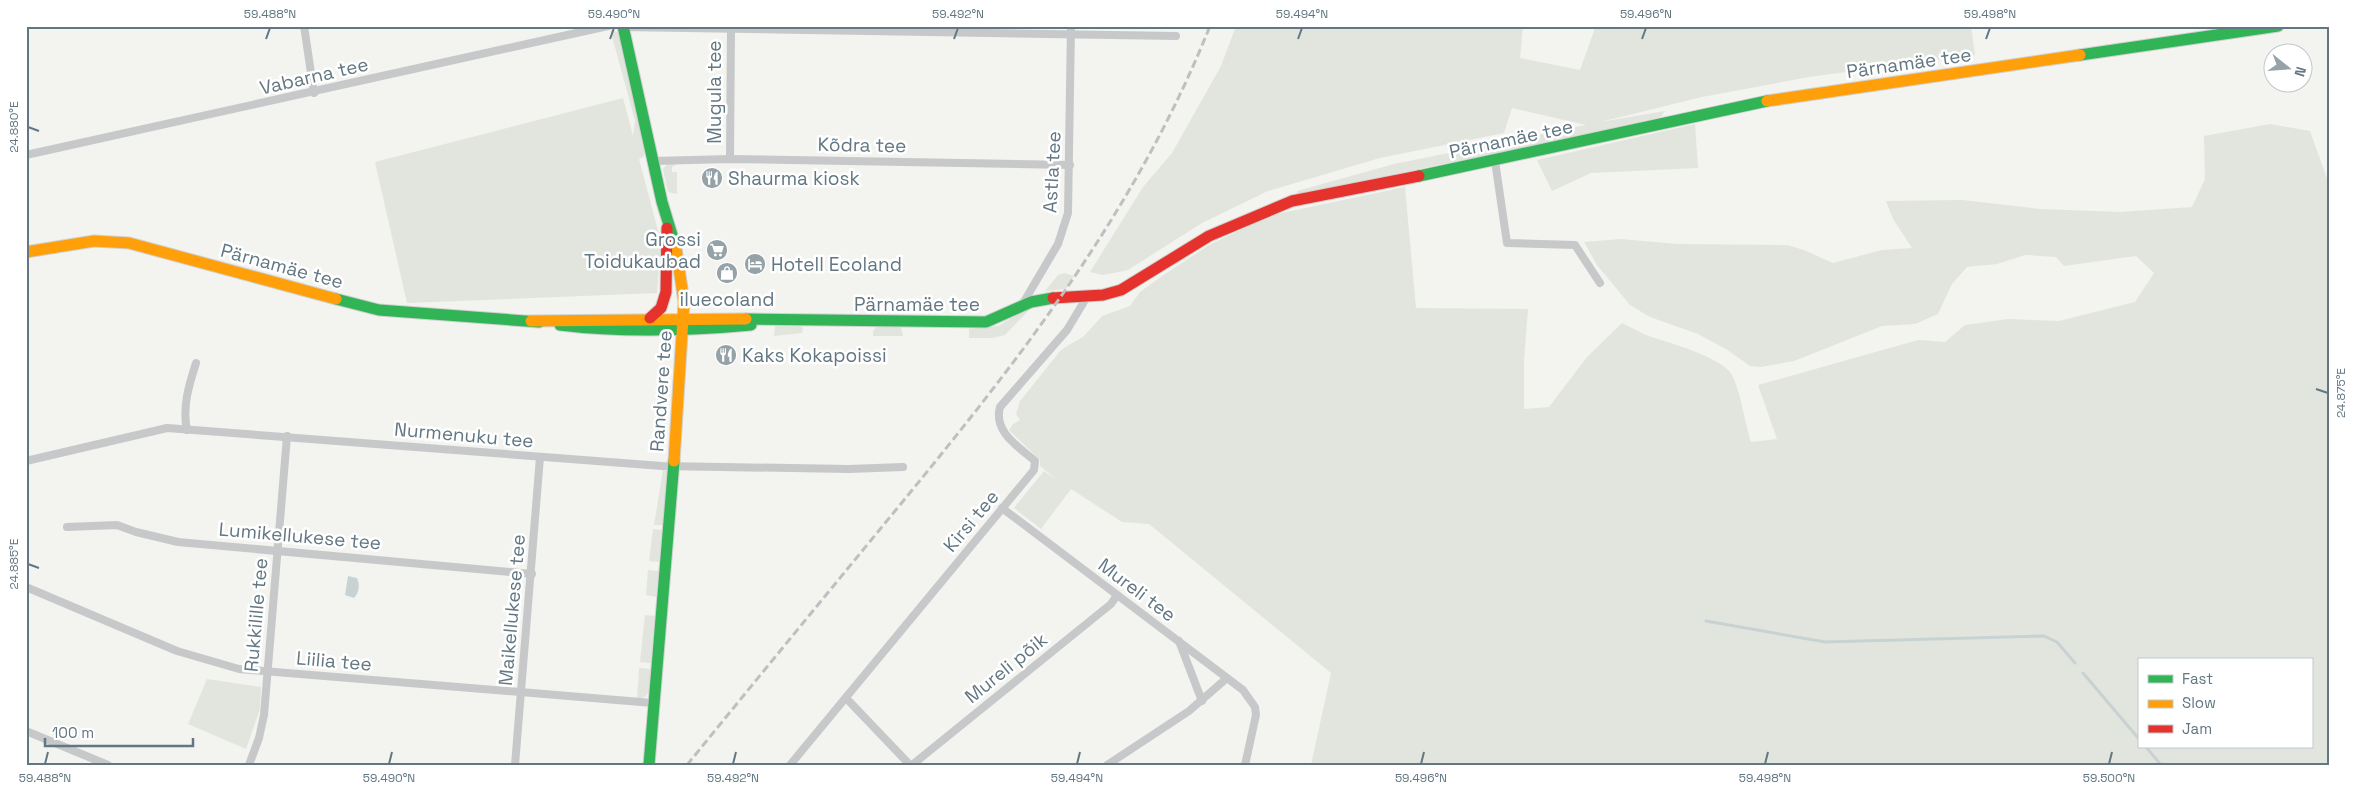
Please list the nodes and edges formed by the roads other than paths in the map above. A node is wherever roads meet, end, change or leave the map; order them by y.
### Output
1 (304, 26) edge
2 (608, 26) edge
3 (2278, 26) edge
4 (621, 27) edge
5 (731, 28) edge
6 (1071, 30) edge
7 (1176, 36) dead end
8 (314, 93) junction
9 (26, 156) edge
10 (730, 159) junction
11 (653, 161) junction
12 (1495, 161) junction
13 (1070, 165) junction
14 (667, 221) junction
15 (26, 252) edge
16 (1600, 283) dead end
17 (1088, 295) junction
18 (1021, 307) junction
19 (650, 318) junction
20 (684, 318) junction
21 (531, 321) junction
22 (772, 321) junction
23 (684, 332) junction
24 (196, 362) dead end
25 (187, 430) junction
26 (287, 436) junction
27 (540, 457) junction
28 (26, 462) edge
29 (673, 466) junction
30 (902, 467) dead end
31 (1002, 508) junction
32 (67, 527) dead end
33 (278, 551) junction
34 (532, 574) junction
35 (26, 587) edge
36 (1117, 595) junction
37 (1179, 641) junction
38 (267, 672) junction
39 (1227, 678) junction
40 (521, 692) junction
41 (846, 698) junction
42 (1202, 701) junction
43 (653, 703) junction
44 (26, 731) edge
45 (108, 765) edge
46 (249, 765) edge
47 (515, 765) edge
48 (648, 765) edge
49 (790, 765) edge
50 (911, 765) edge
51 (1106, 765) edge
52 (1245, 765) edge

1 - 8 street
2 - 8 street, Vabarna tee
3 - 12 main road, Pärnamäe tee
4 - 5 street
4 - 11 main road, Randvere tee
5 - 6 street
5 - 10 street, Mugula tee
6 - 7 street
6 - 13 street, Astla tee
8 - 9 street, Vabarna tee
10 - 11 street, Kõdra tee
10 - 13 street, Kõdra tee
11 - 14 main road, Randvere tee
12 - 16 street
12 - 17 main road, Pärnamäe tee
13 - 18 street, Astla tee
14 - 19 main road
14 - 20 main road, Randvere tee
15 - 21 main road, Pärnamäe tee
17 - 18 main road, Pärnamäe tee
17 - 31 street, Kirsi tee
18 - 22 main road, Pärnamäe tee
19 - 20 main road, Pärnamäe tee
19 - 21 main road, Pärnamäe tee
20 - 22 main road, Pärnamäe tee
20 - 23 main road, Randvere tee
21 - 23 main road, Pärnamäe tee
22 - 23 main road, Pärnamäe tee
23 - 29 main road, Randvere tee
24 - 25 street
25 - 26 street, Nurmenuku tee
25 - 28 street, Nurmenuku tee
26 - 27 street, Nurmenuku tee
26 - 33 street, Rukkilille tee
27 - 29 street, Nurmenuku tee
27 - 34 street, Maikellukese tee
29 - 30 street, Nurmenuku tee
29 - 43 main road, Randvere tee
31 - 36 street, Mureli tee
31 - 41 street, Kirsi tee
32 - 33 street, Lumikellukese tee
33 - 34 street, Lumikellukese tee
33 - 38 street, Rukkilille tee
34 - 40 street, Maikellukese tee
35 - 38 street, Liilia tee
36 - 37 street, Mureli tee
36 - 50 street, Mureli põik
37 - 39 street, Mureli tee
37 - 42 street
38 - 40 street, Liilia tee
38 - 46 street, Rukkilille tee
39 - 42 street
39 - 52 street, Mureli tee
40 - 43 street, Liilia tee
40 - 47 street, Maikellukese tee
41 - 49 street, Kirsi tee
41 - 50 street
42 - 51 street
43 - 48 main road, Randvere tee
44 - 45 street

